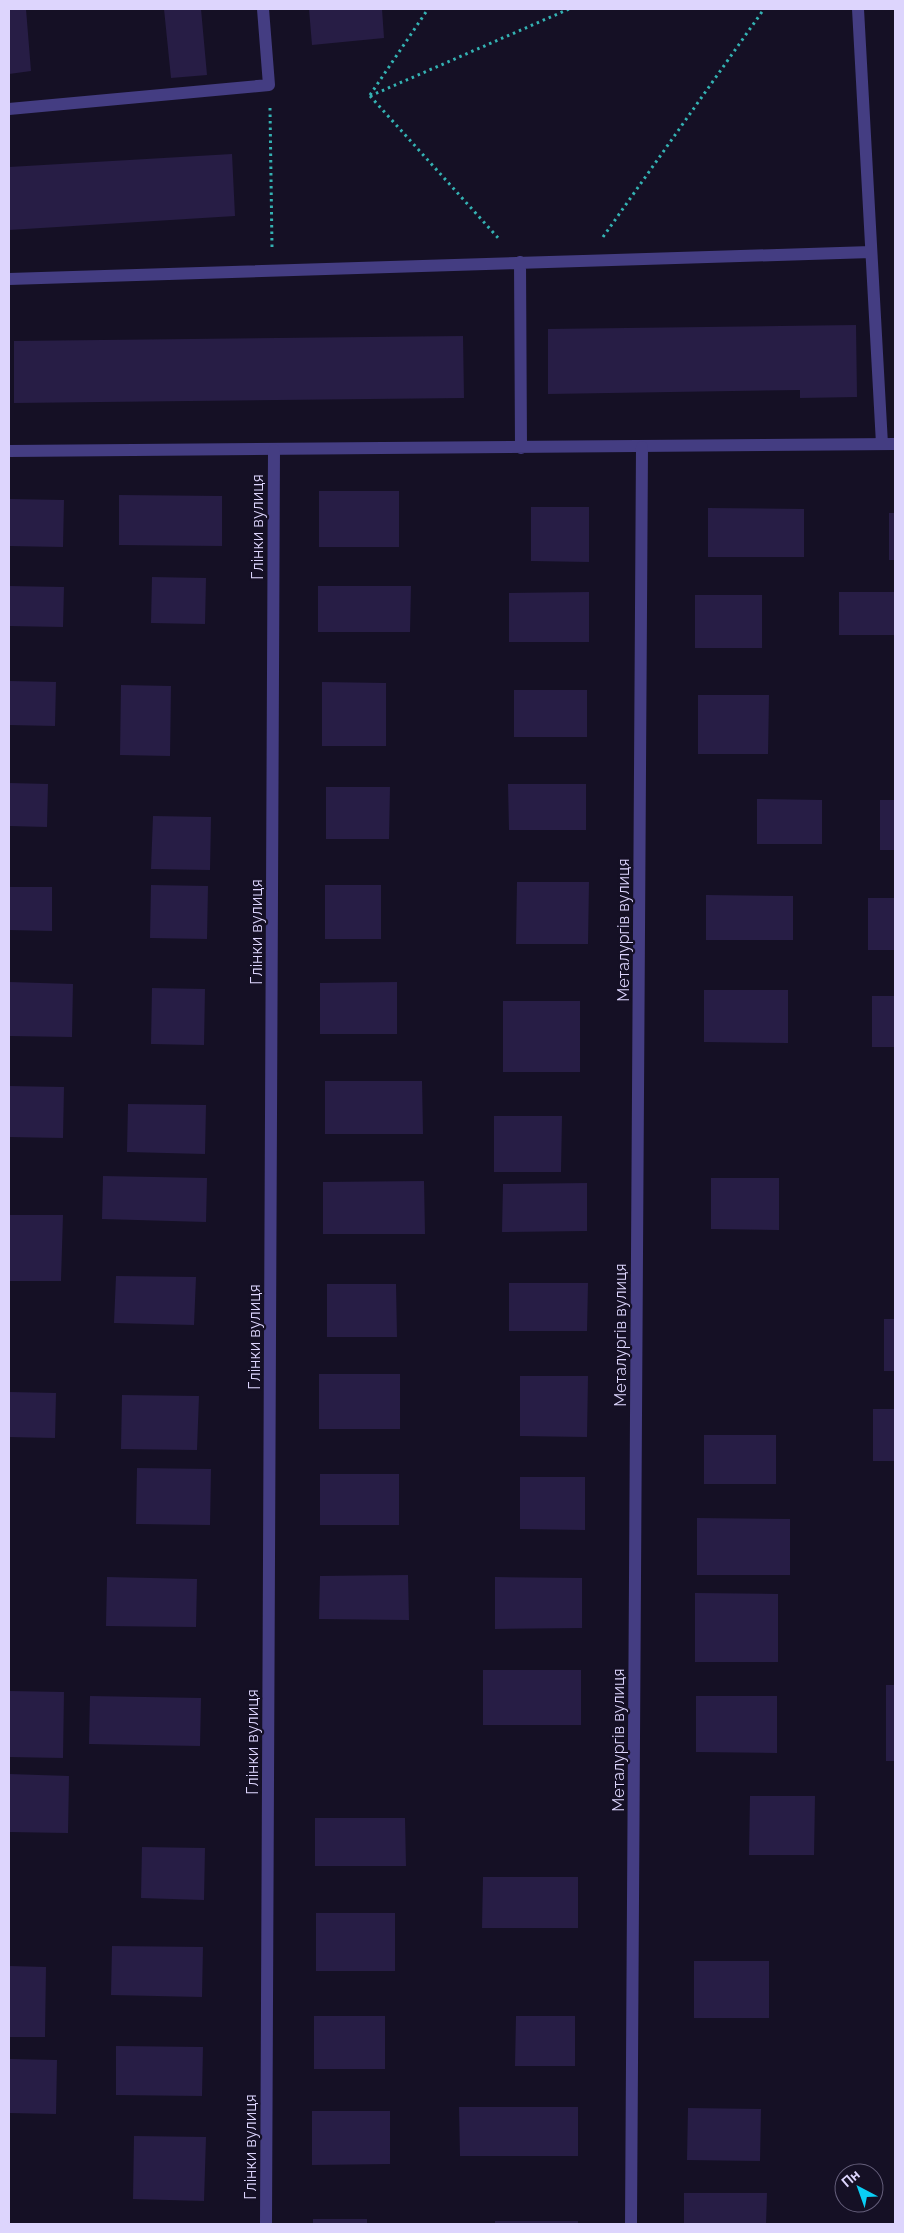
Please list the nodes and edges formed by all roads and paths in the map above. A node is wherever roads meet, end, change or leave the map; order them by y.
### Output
1 (263, 9) edge
2 (428, 9) edge
3 (569, 9) edge
4 (764, 9) edge
5 (858, 9) edge
6 (269, 85) junction
7 (370, 96) junction
8 (9, 109) edge
9 (871, 252) junction
10 (587, 260) junction
11 (520, 262) junction
12 (273, 269) junction
13 (9, 279) edge
14 (889, 444) edge
15 (642, 447) junction
16 (521, 448) junction
17 (274, 450) junction
18 (9, 451) edge
19 (266, 2224) edge
20 (631, 2224) edge

1 - 6 street
2 - 7 path
3 - 7 path
4 - 10 path
5 - 9 street
6 - 8 street
6 - 12 path
7 - 11 path
9 - 10 street
9 - 14 street
10 - 11 street
11 - 12 street
11 - 16 street
12 - 13 street
14 - 15 street
15 - 16 street
15 - 20 street, Металургів вулиця
16 - 17 street
17 - 18 street
17 - 19 street, Глінки вулиця

